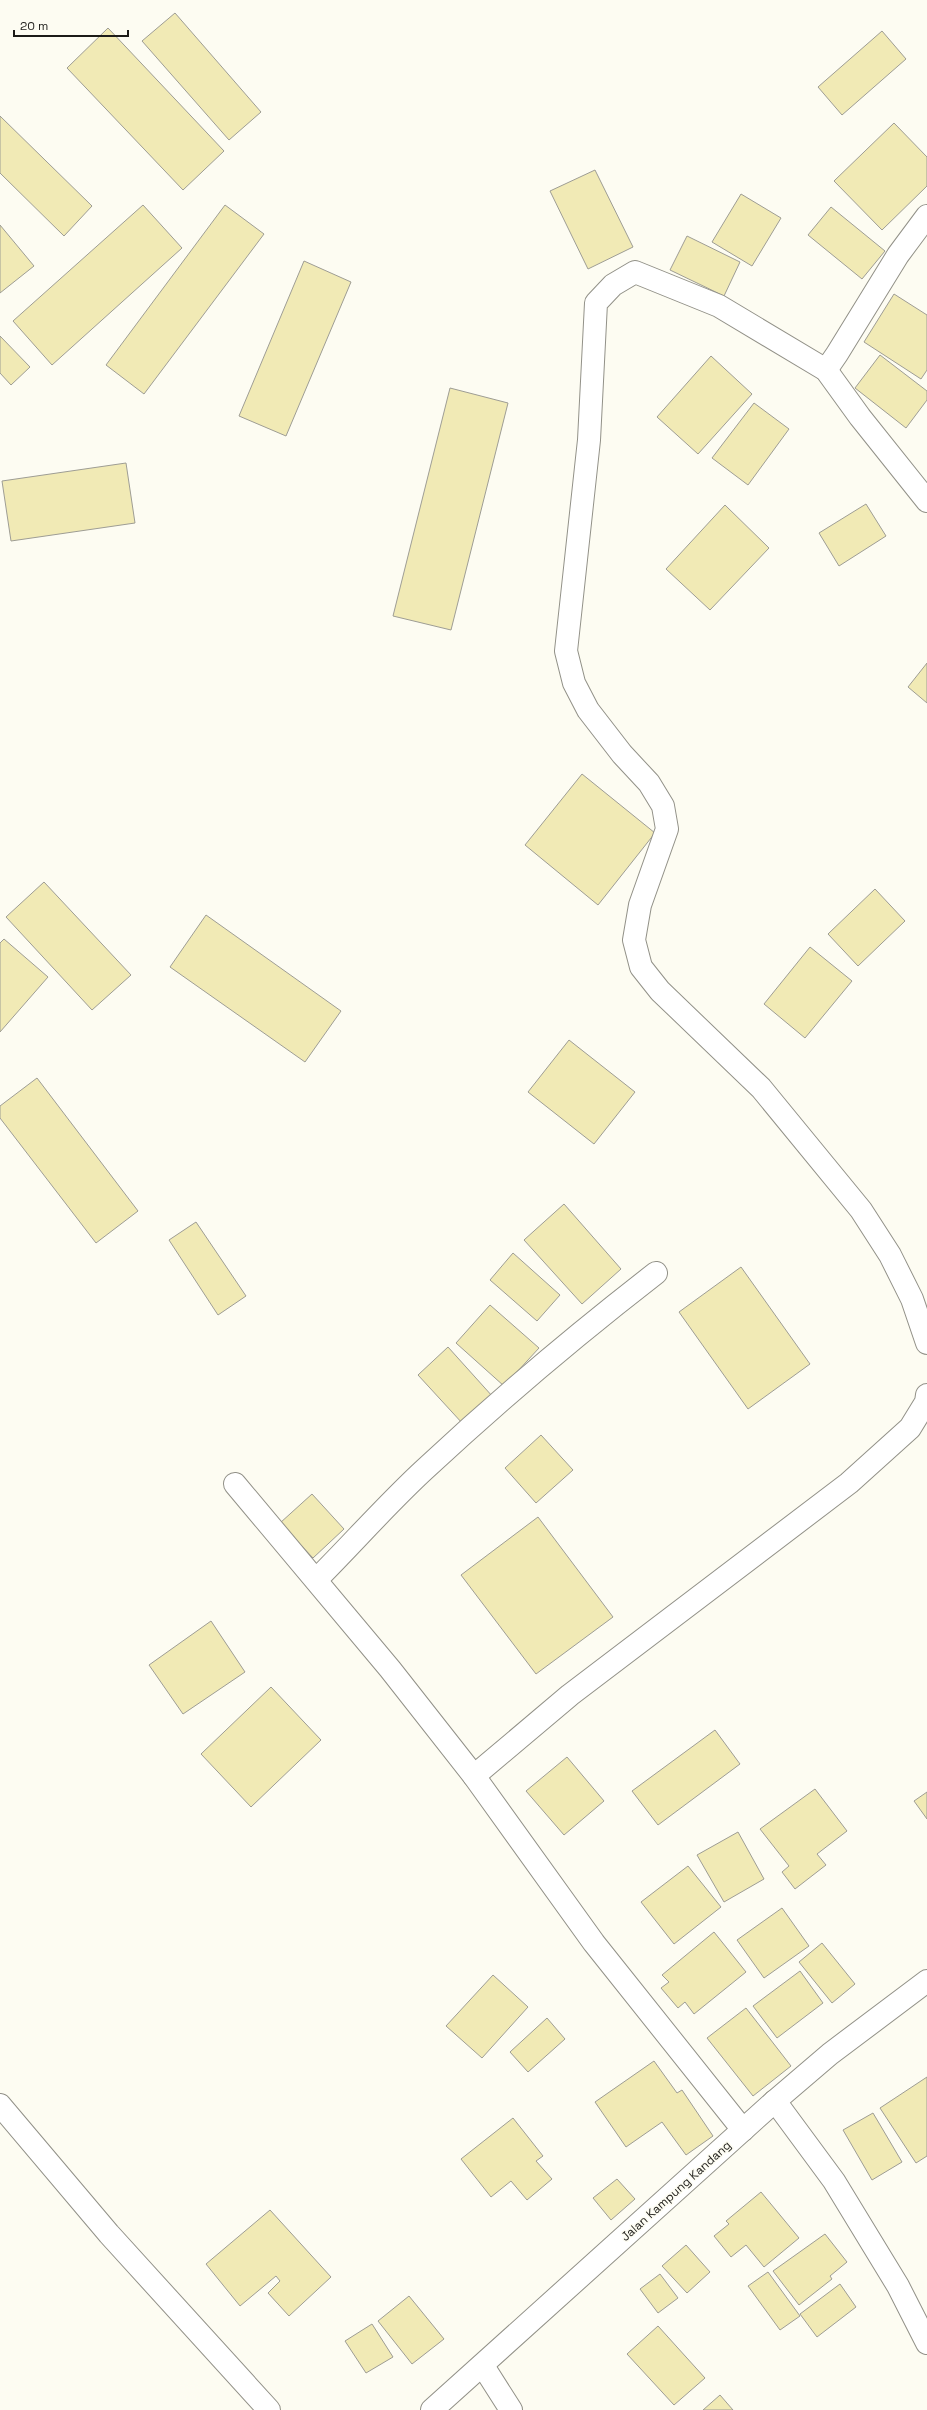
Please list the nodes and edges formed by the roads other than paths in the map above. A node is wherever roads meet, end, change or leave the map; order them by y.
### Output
1 (927, 216) edge
2 (826, 370) junction
3 (927, 501) edge
4 (656, 1273) dead end
5 (927, 1343) edge
6 (927, 1395) edge
7 (235, 1484) dead end
8 (317, 1579) junction
9 (474, 1776) junction
10 (927, 1981) edge
11 (775, 2101) junction
12 (0, 2105) edge
13 (744, 2130) junction
14 (927, 2343) edge
15 (483, 2366) junction
16 (269, 2410) edge
17 (432, 2410) edge
18 (511, 2410) edge

1 - 2 street
2 - 3 street
2 - 5 street
4 - 8 street
6 - 9 street
7 - 8 street
8 - 9 street
9 - 13 street
10 - 11 street, Jalan Kampung Kandang
11 - 13 street, Jalan Kampung Kandang
11 - 14 street
12 - 16 street
13 - 15 street, Jalan Kampung Kandang
15 - 17 street, Jalan Kampung Kandang
15 - 18 street

